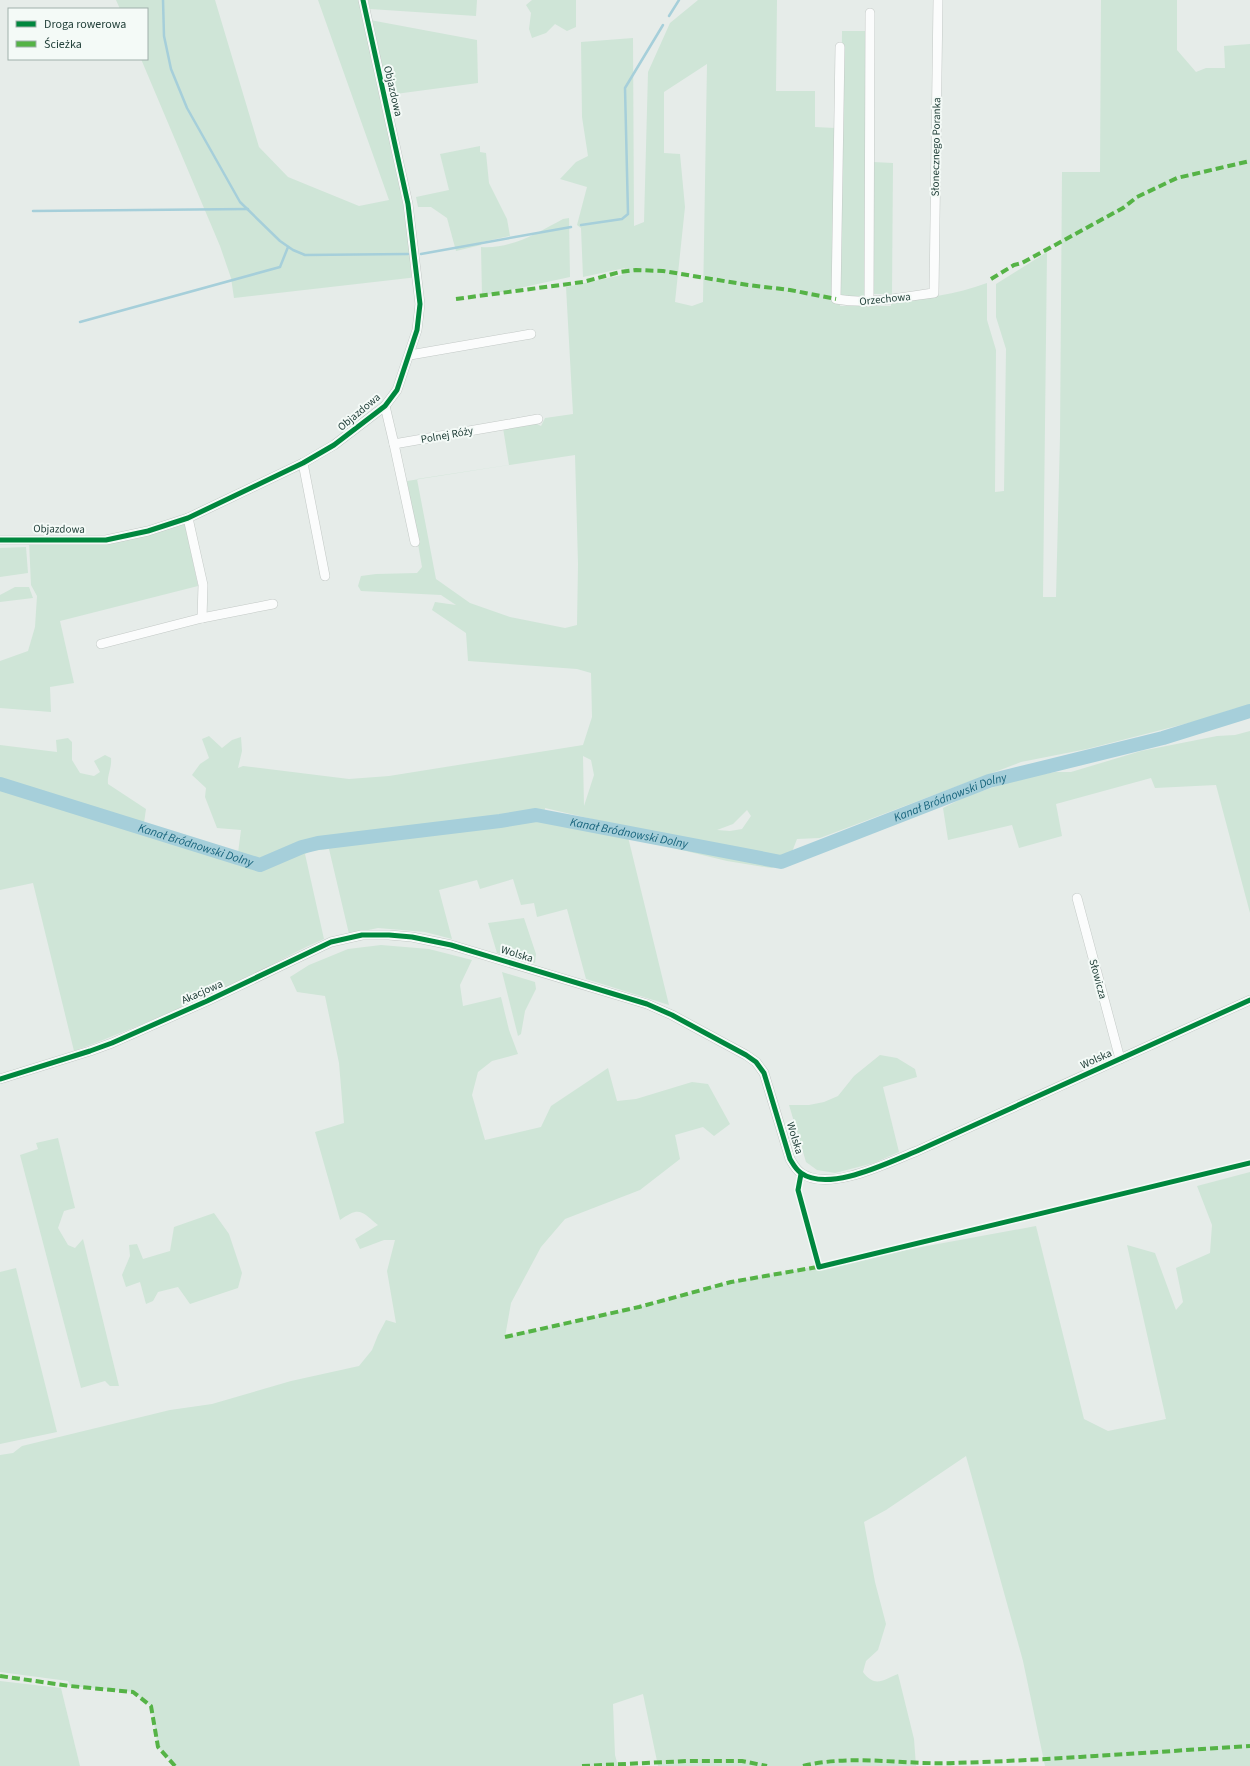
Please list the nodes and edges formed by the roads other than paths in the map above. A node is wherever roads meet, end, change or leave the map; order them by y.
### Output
1 (363, 0) edge
2 (938, 0) edge
3 (870, 13) dead end
4 (840, 47) dead end
5 (934, 293) joint
6 (869, 302) junction
7 (531, 334) dead end
8 (410, 355) junction
9 (385, 406) junction
10 (538, 419) dead end
11 (394, 444) junction
12 (303, 463) junction
13 (188, 518) junction
14 (0, 540) edge
15 (415, 542) dead end
16 (325, 576) dead end
17 (273, 604) dead end
18 (202, 618) junction
19 (101, 644) dead end
20 (1077, 898) dead end
21 (412, 937) joint
22 (1250, 1000) edge
23 (1120, 1059) junction
24 (0, 1079) edge

1 - 8 street, Objazdowa
2 - 5 street, Słonecznego Poranka
3 - 6 street
4 - 6 street, Orzechowa
5 - 6 street, Orzechowa
7 - 8 street
8 - 9 street, Objazdowa
9 - 11 street
9 - 12 street, Objazdowa
10 - 11 street, Polnej Róży
11 - 15 street
12 - 13 street, Objazdowa
12 - 16 street
13 - 14 street, Objazdowa
13 - 18 street
17 - 18 street
18 - 19 street
20 - 23 street, Słowicza
21 - 23 street, Wolska
21 - 24 street, Akacjowa
22 - 23 street, Wolska

